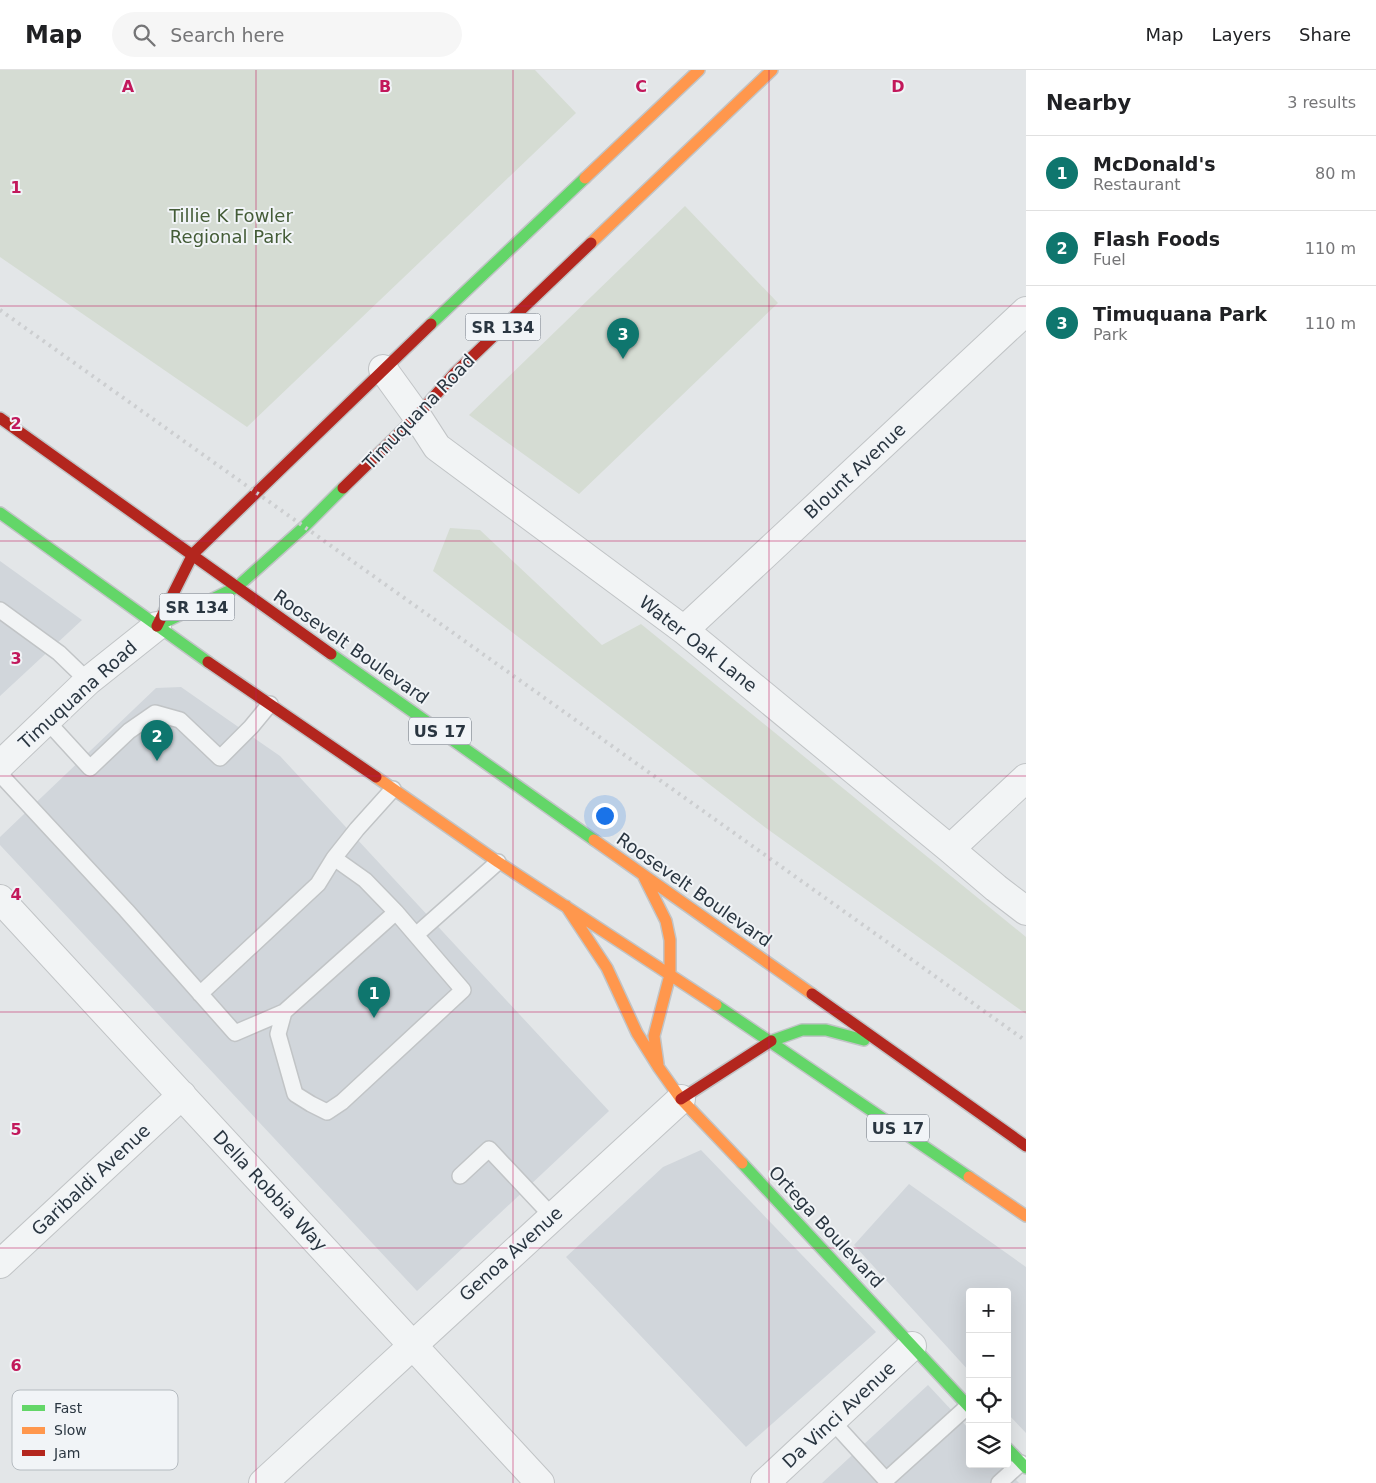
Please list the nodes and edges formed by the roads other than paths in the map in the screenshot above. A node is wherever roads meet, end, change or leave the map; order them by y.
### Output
1 (699, 70) edge
2 (772, 70) edge
3 (1026, 312) edge
4 (383, 368) junction
5 (417, 416) junction
6 (0, 418) edge
7 (0, 513) edge
8 (193, 554) junction
9 (237, 587) junction
10 (0, 610) edge
11 (157, 626) junction
12 (684, 630) junction
13 (88, 681) junction
14 (270, 704) junction
15 (46, 720) junction
16 (0, 765) edge
17 (0, 774) edge
18 (1026, 778) edge
19 (394, 789) junction
20 (950, 849) junction
21 (334, 858) junction
22 (498, 862) junction
23 (643, 874) junction
24 (0, 899) edge
25 (566, 906) junction
26 (1026, 911) edge
27 (396, 912) junction
28 (417, 934) junction
29 (670, 975) junction
30 (200, 994) junction
31 (284, 1012) junction
32 (771, 1041) junction
33 (880, 1044) junction
34 (659, 1068) junction
35 (182, 1095) junction
36 (681, 1099) junction
37 (1026, 1146) edge
38 (460, 1176) dead end
39 (552, 1216) junction
40 (1026, 1216) edge
41 (0, 1264) edge
42 (412, 1345) junction
43 (912, 1346) junction
44 (966, 1404) edge
45 (966, 1410) edge
46 (832, 1422) junction
47 (1011, 1452) edge
48 (1024, 1466) edge
49 (263, 1483) edge
50 (540, 1483) edge
51 (765, 1483) edge
52 (999, 1483) edge

1 - 4 main road, Timuquana Road / SR 134
2 - 5 main road, Timuquana Road / SR 134
3 - 12 street, Blount Avenue
4 - 5 street, Water Oak Lane
4 - 8 main road, Timuquana Road / SR 134
5 - 9 main road, Timuquana Road / SR 134
5 - 12 street, Water Oak Lane
6 - 8 main road, Roosevelt Boulevard / US 17
7 - 11 main road, US 17
8 - 9 main road, Roosevelt Boulevard / US 17
8 - 11 main road, Timuquana Road / SR 134
9 - 11 main road, Timuquana Road / SR 134
9 - 23 main road, Roosevelt Boulevard / US 17
10 - 13 lane
11 - 13 street, Timuquana Road
11 - 14 main road, US 17
12 - 20 street, Water Oak Lane
13 - 15 street, Timuquana Road
14 - 15 lane
14 - 19 main road, US 17
15 - 16 street, Timuquana Road
17 - 30 lane
18 - 20 street
19 - 21 lane
19 - 22 main road, US 17
20 - 26 street, Water Oak Lane
21 - 27 lane
21 - 30 lane
22 - 25 main road, US 17
22 - 28 lane
23 - 29 main road, Ortega Boulevard
23 - 33 main road, Roosevelt Boulevard / US 17
24 - 35 street, Della Robbia Way
25 - 29 main road, US 17
25 - 34 main road, Ortega Boulevard
27 - 28 lane
27 - 31 lane
28 - 31 lane
29 - 32 main road, US 17
29 - 34 main road, Ortega Boulevard
30 - 31 lane
32 - 33 main road, Genoa Avenue
32 - 36 main road, Genoa Avenue
32 - 40 main road, US 17
33 - 37 main road, Roosevelt Boulevard / US 17
34 - 36 main road, Ortega Boulevard
35 - 41 street, Garibaldi Avenue
35 - 42 street, Della Robbia Way
36 - 39 street, Genoa Avenue
36 - 43 main road, Ortega Boulevard
38 - 39 lane
39 - 42 street, Genoa Avenue
42 - 49 street, Genoa Avenue
42 - 50 street, Della Robbia Way
43 - 44 main road, Ortega Boulevard
43 - 46 street, Da Vinci Avenue
45 - 46 lane
46 - 51 street, Da Vinci Avenue
47 - 48 main road
48 - 52 lane

